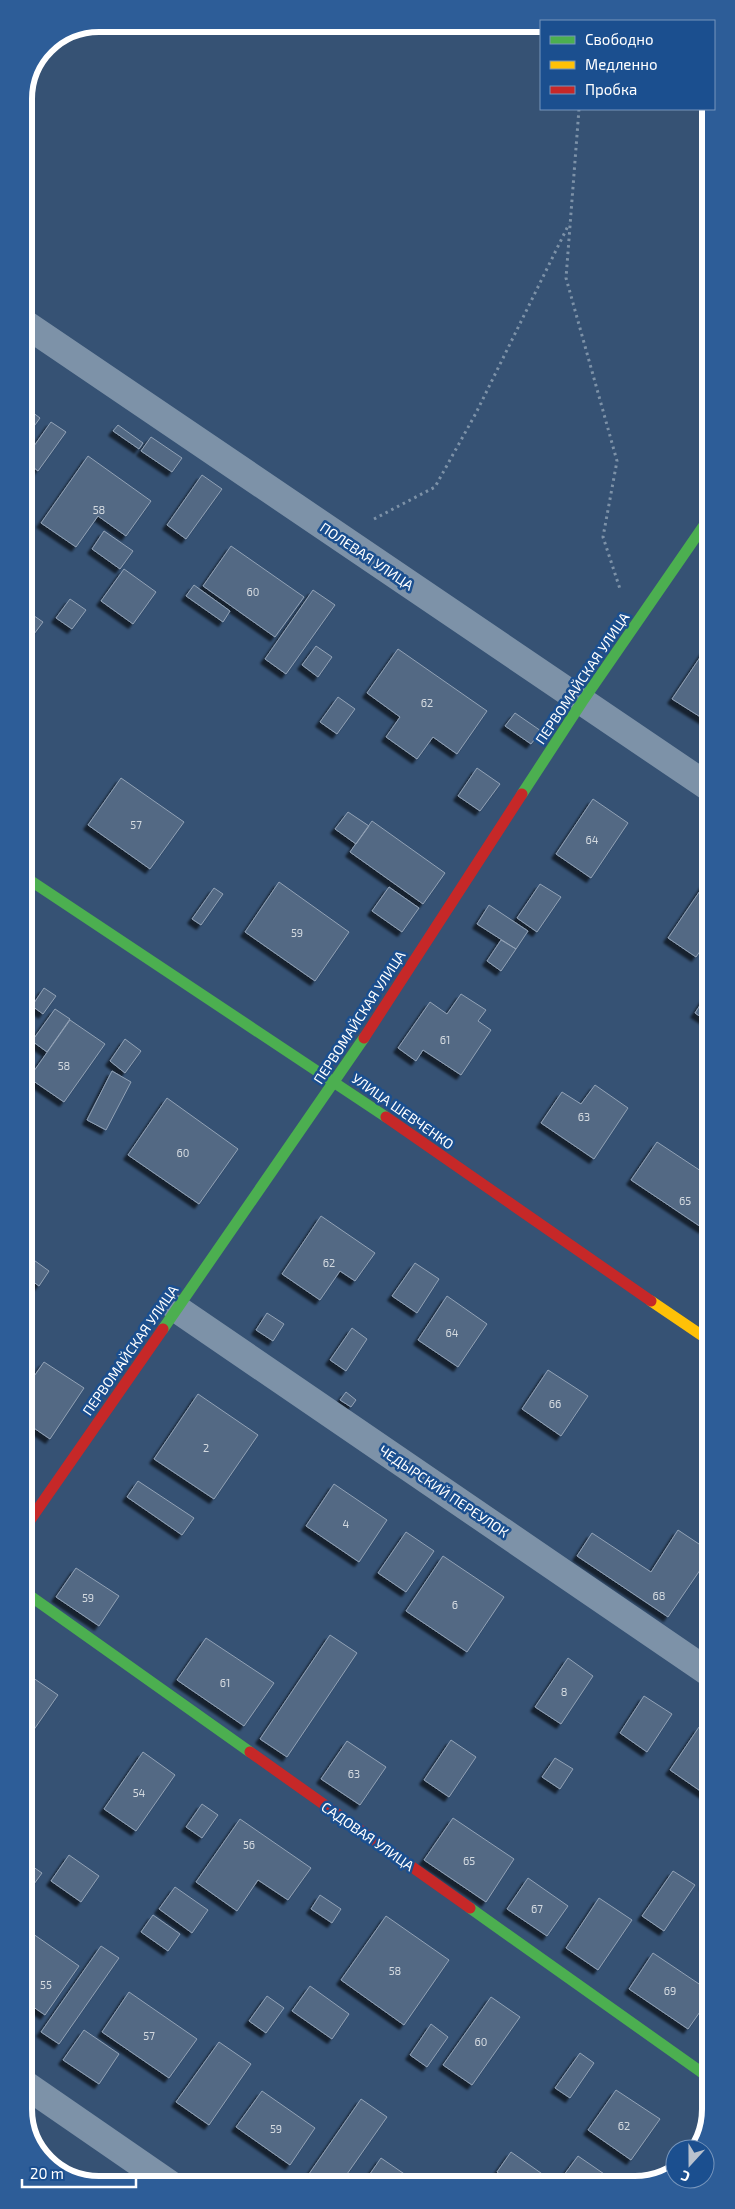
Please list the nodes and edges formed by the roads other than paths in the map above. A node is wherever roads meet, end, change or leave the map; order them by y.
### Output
1 (32, 328) edge
2 (702, 528) edge
3 (582, 702) junction
4 (702, 783) edge
5 (32, 882) edge
6 (335, 1082) junction
7 (176, 1309) junction
8 (702, 1335) edge
9 (32, 1507) edge
10 (32, 1597) edge
11 (702, 1668) edge
12 (702, 2073) edge
13 (32, 2089) edge
14 (158, 2176) edge

1 - 3 street, ПОЛЕВАЯ УЛИЦА
2 - 3 street, ПЕРВОМАЙСКАЯ УЛИЦА
3 - 4 street, ПОЛЕВАЯ УЛИЦА
3 - 6 street, ПЕРВОМАЙСКАЯ УЛИЦА
5 - 6 street, УЛИЦА ШЕВЧЕНКО
6 - 7 street, ПЕРВОМАЙСКАЯ УЛИЦА
6 - 8 street, УЛИЦА ШЕВЧЕНКО
7 - 9 street, ПЕРВОМАЙСКАЯ УЛИЦА
7 - 11 street, ЧЕДЫРСКИЙ ПЕРЕУЛОК
10 - 12 street, САДОВАЯ УЛИЦА
13 - 14 street

